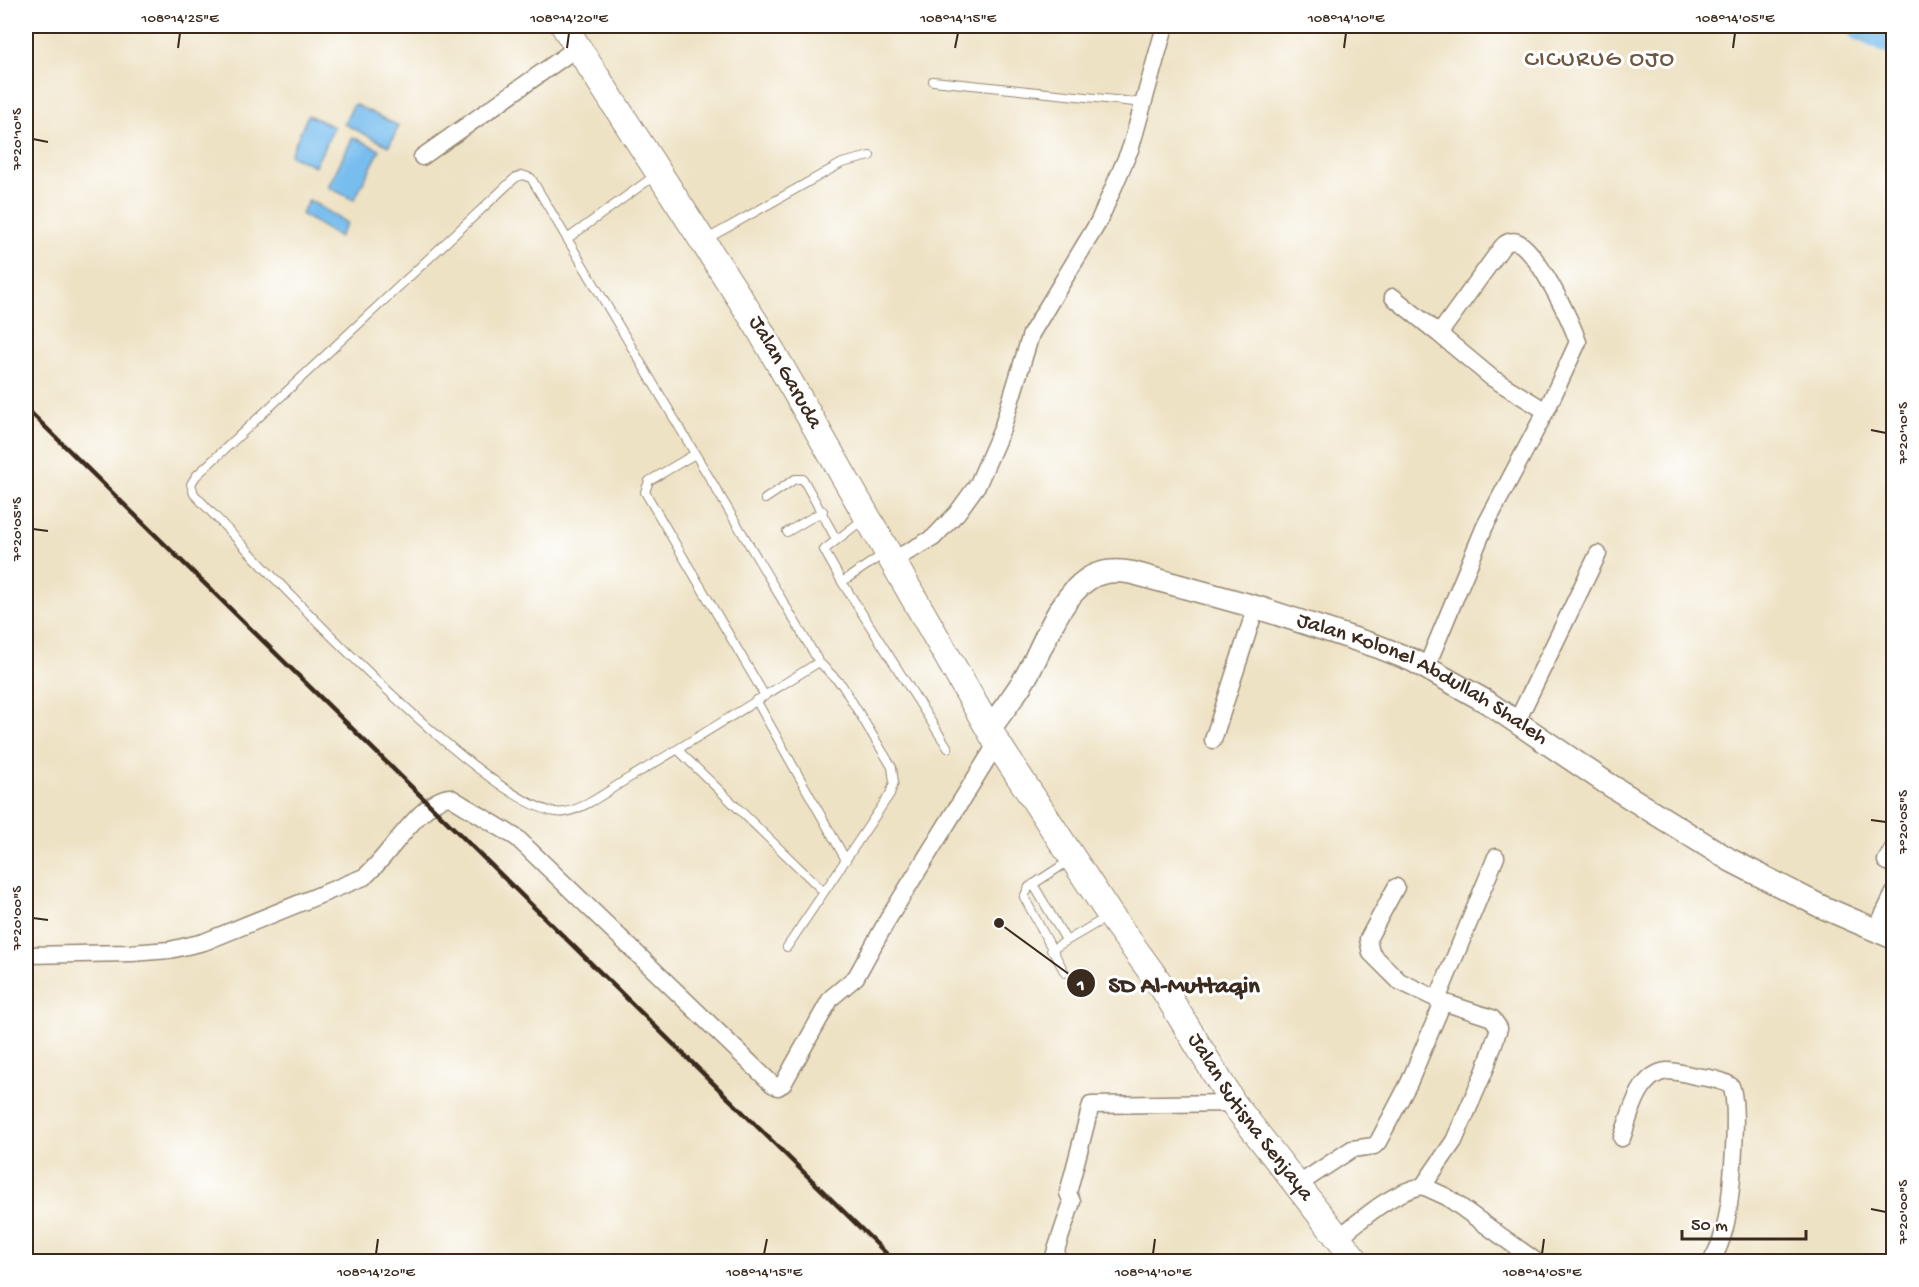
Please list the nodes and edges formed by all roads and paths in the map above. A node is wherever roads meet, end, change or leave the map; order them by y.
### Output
1 (564, 26) edge
2 (1165, 26) edge
3 (578, 47) junction
4 (933, 81) dead end
5 (1144, 103) junction
6 (870, 156) dead end
7 (422, 157) dead end
8 (660, 172) junction
9 (567, 239) junction
10 (704, 241) junction
11 (1393, 297) dead end
12 (1439, 334) junction
13 (1546, 411) junction
14 (695, 454) junction
15 (765, 499) dead end
16 (823, 512) junction
17 (866, 517) junction
18 (787, 532) dead end
19 (836, 539) junction
20 (1598, 554) dead end
21 (888, 557) junction
22 (842, 582) junction
23 (1256, 607) junction
24 (819, 662) junction
25 (1426, 668) junction
26 (760, 698) junction
27 (1517, 721) junction
28 (993, 737) junction
29 (1214, 740) dead end
30 (948, 748) dead end
31 (678, 750) junction
32 (1893, 847) edge
33 (1496, 857) dead end
34 (1072, 859) junction
35 (846, 860) junction
36 (1893, 865) edge
37 (1033, 884) junction
38 (1396, 886) dead end
39 (824, 892) junction
40 (1893, 893) edge
41 (1110, 915) junction
42 (1885, 934) edge
43 (1066, 940) junction
44 (787, 947) dead end
45 (1051, 950) junction
46 (26, 955) edge
47 (1065, 972) dead end
48 (1440, 1001) junction
49 (1233, 1103) junction
50 (1622, 1138) dead end
51 (1296, 1186) junction
52 (1423, 1186) junction
53 (1349, 1254) edge
54 (1063, 1262) edge
55 (1537, 1262) edge
56 (1711, 1262) edge

1 - 3 main road, Jalan Garuda
2 - 5 street
3 - 7 street
3 - 8 main road, Jalan Garuda
4 - 5 lane
5 - 21 street
6 - 10 lane
8 - 9 lane
8 - 10 main road, Jalan Garuda
9 - 14 lane
9 - 31 lane
10 - 17 main road, Jalan Garuda
11 - 12 street
12 - 13 street
12 - 13 street
13 - 25 street
14 - 24 lane
14 - 26 lane
15 - 16 lane
16 - 18 lane
16 - 19 lane
17 - 19 lane
17 - 21 main road, Jalan Garuda
19 - 22 lane
20 - 27 street
21 - 22 lane
21 - 28 main road, Jalan Garuda
22 - 30 lane
23 - 25 main road, Jalan Kolonel Abdullah Shaleh
23 - 28 main road, Jalan Kolonel Abdullah Shaleh
23 - 29 street
24 - 26 lane
24 - 35 lane
25 - 27 main road, Jalan Kolonel Abdullah Shaleh
26 - 31 lane
26 - 35 lane
27 - 42 main road, Jalan Kolonel Abdullah Shaleh
28 - 34 main road, Jalan Sutisna Senjaya
28 - 46 street
31 - 39 lane
32 - 36 street
33 - 48 street
34 - 37 lane
34 - 41 main road, Jalan Sutisna Senjaya
35 - 39 lane
37 - 43 lane
37 - 45 lane
38 - 48 street
39 - 44 lane
40 - 42 street
41 - 43 lane
41 - 49 main road, Jalan Sutisna Senjaya
43 - 45 lane
45 - 47 lane
48 - 51 street
48 - 52 street
49 - 51 main road, Jalan Sutisna Senjaya
49 - 54 street
50 - 56 street
51 - 53 main road, Jalan Sutisna Senjaya
52 - 53 street
52 - 55 street

